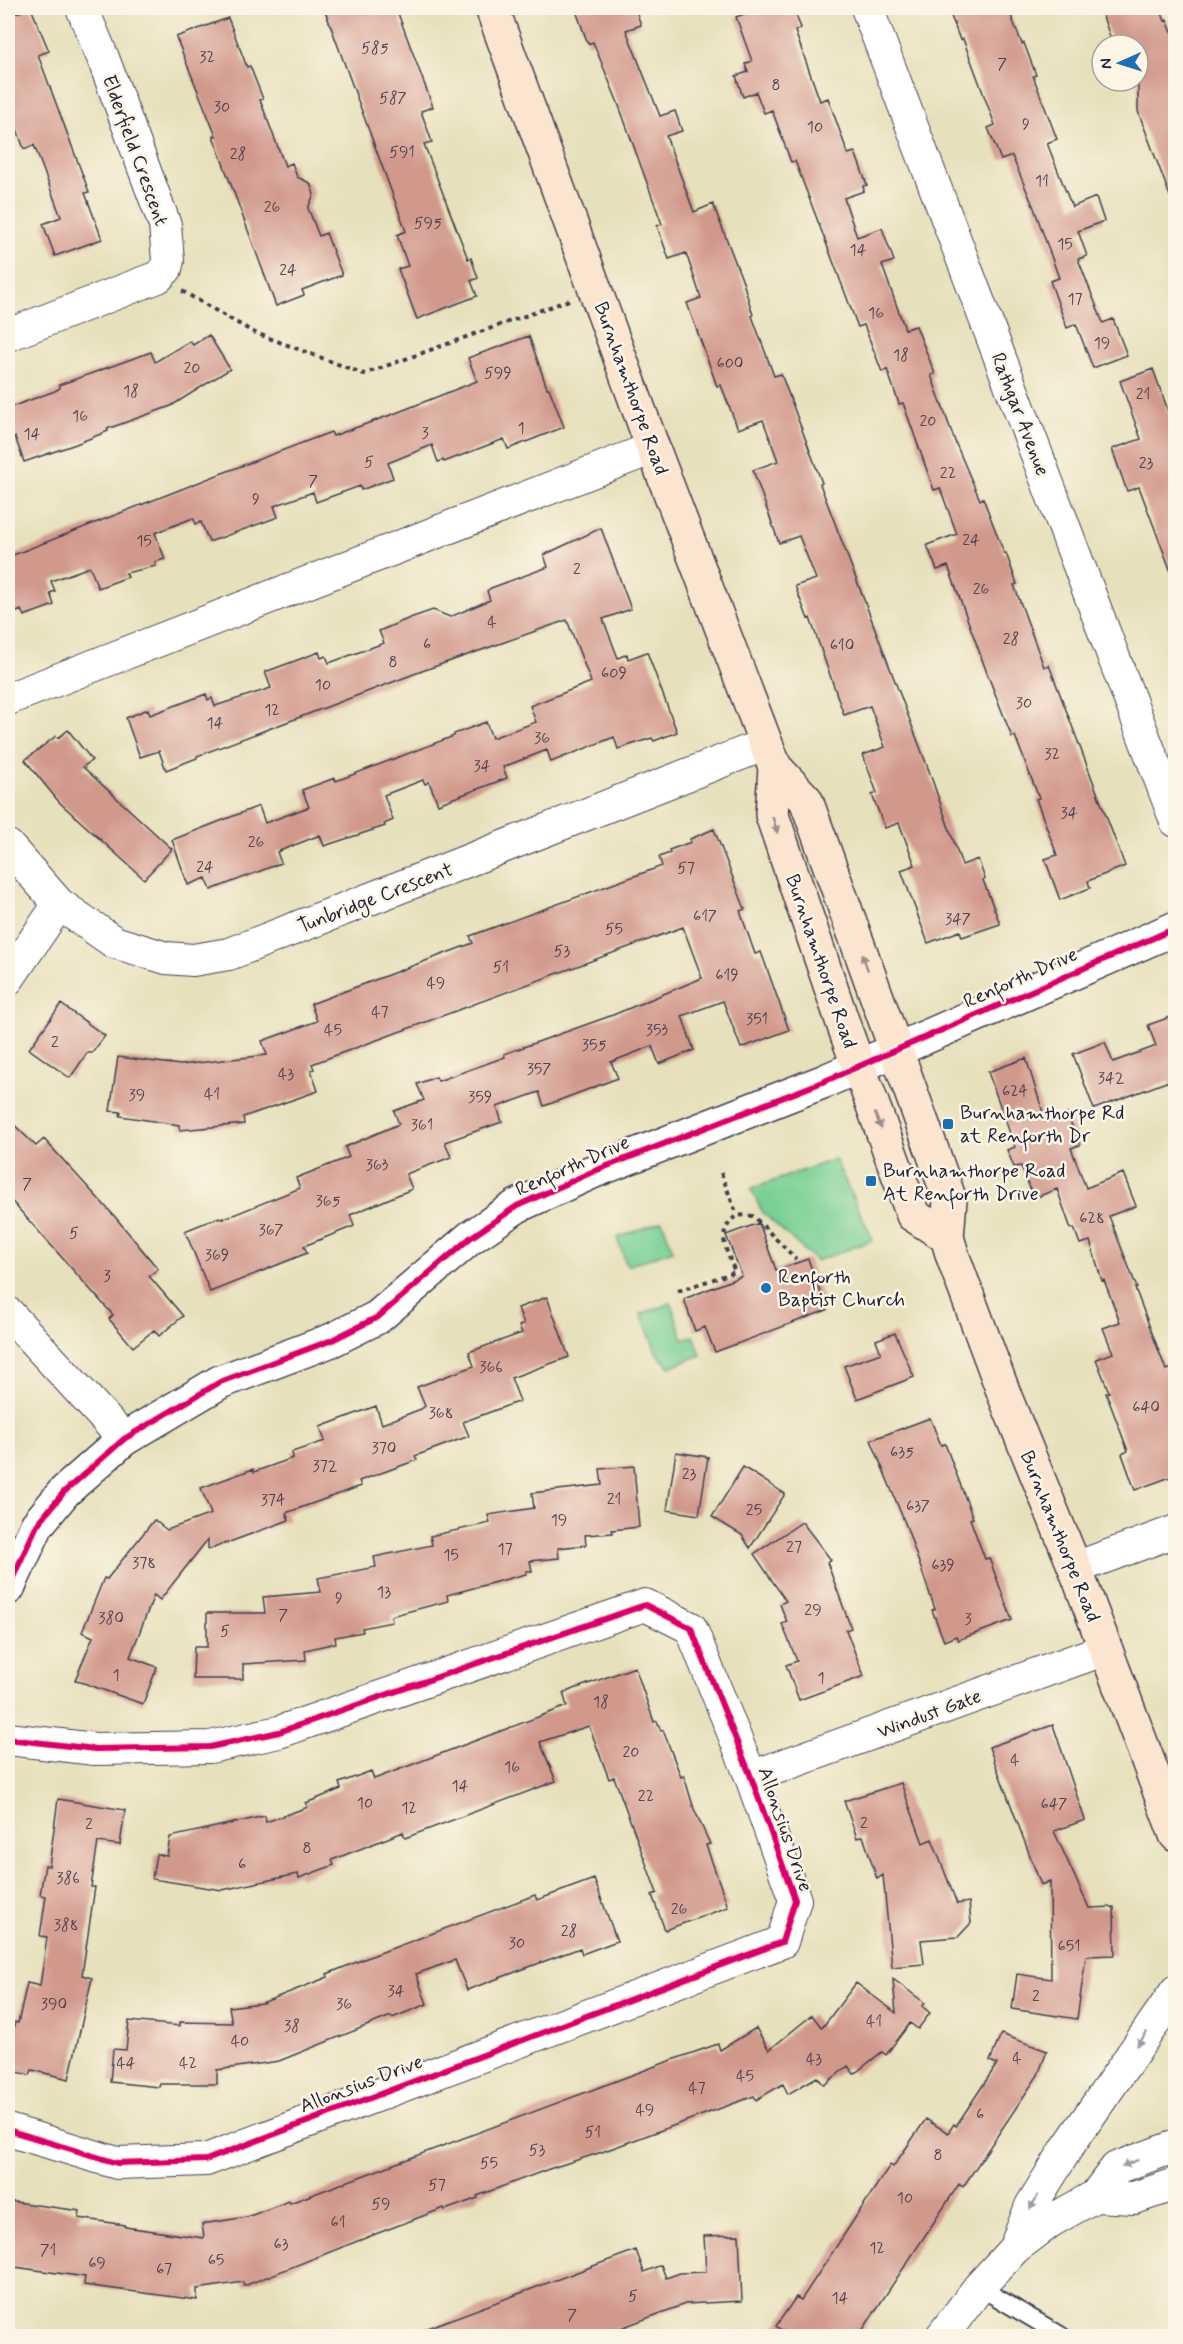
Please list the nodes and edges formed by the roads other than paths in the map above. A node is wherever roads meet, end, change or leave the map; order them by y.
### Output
1 (82, 8) edge
2 (492, 8) edge
3 (867, 8) edge
4 (8, 335) edge
5 (653, 448) junction
6 (8, 699) edge
7 (771, 755) junction
8 (1176, 821) edge
9 (8, 846) edge
10 (837, 881) junction
11 (798, 897) junction
12 (59, 904) junction
13 (1176, 927) edge
14 (8, 979) edge
15 (897, 1049) junction
16 (858, 1066) junction
17 (947, 1238) junction
18 (8, 1313) edge
19 (124, 1438) junction
20 (1176, 1531) edge
21 (1075, 1568) junction
22 (8, 1588) edge
23 (1106, 1649) junction
24 (8, 1739) edge
25 (752, 1777) junction
26 (1176, 1835) edge
27 (1176, 1991) edge
28 (8, 2130) edge
29 (1176, 2146) edge
30 (1067, 2148) junction
31 (1176, 2184) edge
32 (1093, 2197) junction
33 (1015, 2248) junction
34 (979, 2288) junction
35 (942, 2337) edge
36 (1062, 2337) edge

1 - 4 street, Elderfield Crescent
2 - 5 main road, Burnhamthorpe Road
3 - 8 street, Rathgar Avenue
5 - 6 street
5 - 7 main road, Burnhamthorpe Road
7 - 10 main road, Burnhamthorpe Road
7 -> 11 main road, Burnhamthorpe Road
7 - 12 street, Tunbridge Crescent
9 - 12 street, Tunbridge Crescent
10 - 11 lane
15 -> 10 main road, Burnhamthorpe Road
11 - 16 main road, Burnhamthorpe Road
12 - 14 street
13 - 15 street, Renforth Drive
15 - 16 street, Renforth Drive
15 - 17 main road, Burnhamthorpe Road
16 -> 17 main road, Burnhamthorpe Road
16 - 19 street, Renforth Drive
17 - 21 main road, Burnhamthorpe Road
18 - 19 street
19 - 22 street, Renforth Drive
20 - 21 street
21 - 23 main road, Burnhamthorpe Road
23 - 25 street, Windust Gate
23 - 26 main road, Burnhamthorpe Road
24 - 25 street, Allonsius Drive
25 - 28 street, Allonsius Drive
27 -> 30 street
29 -> 32 street
30 - 32 street
30 -> 33 street
31 - 32 street
32 - 33 street
33 - 34 street
34 - 35 street
34 - 36 lane

